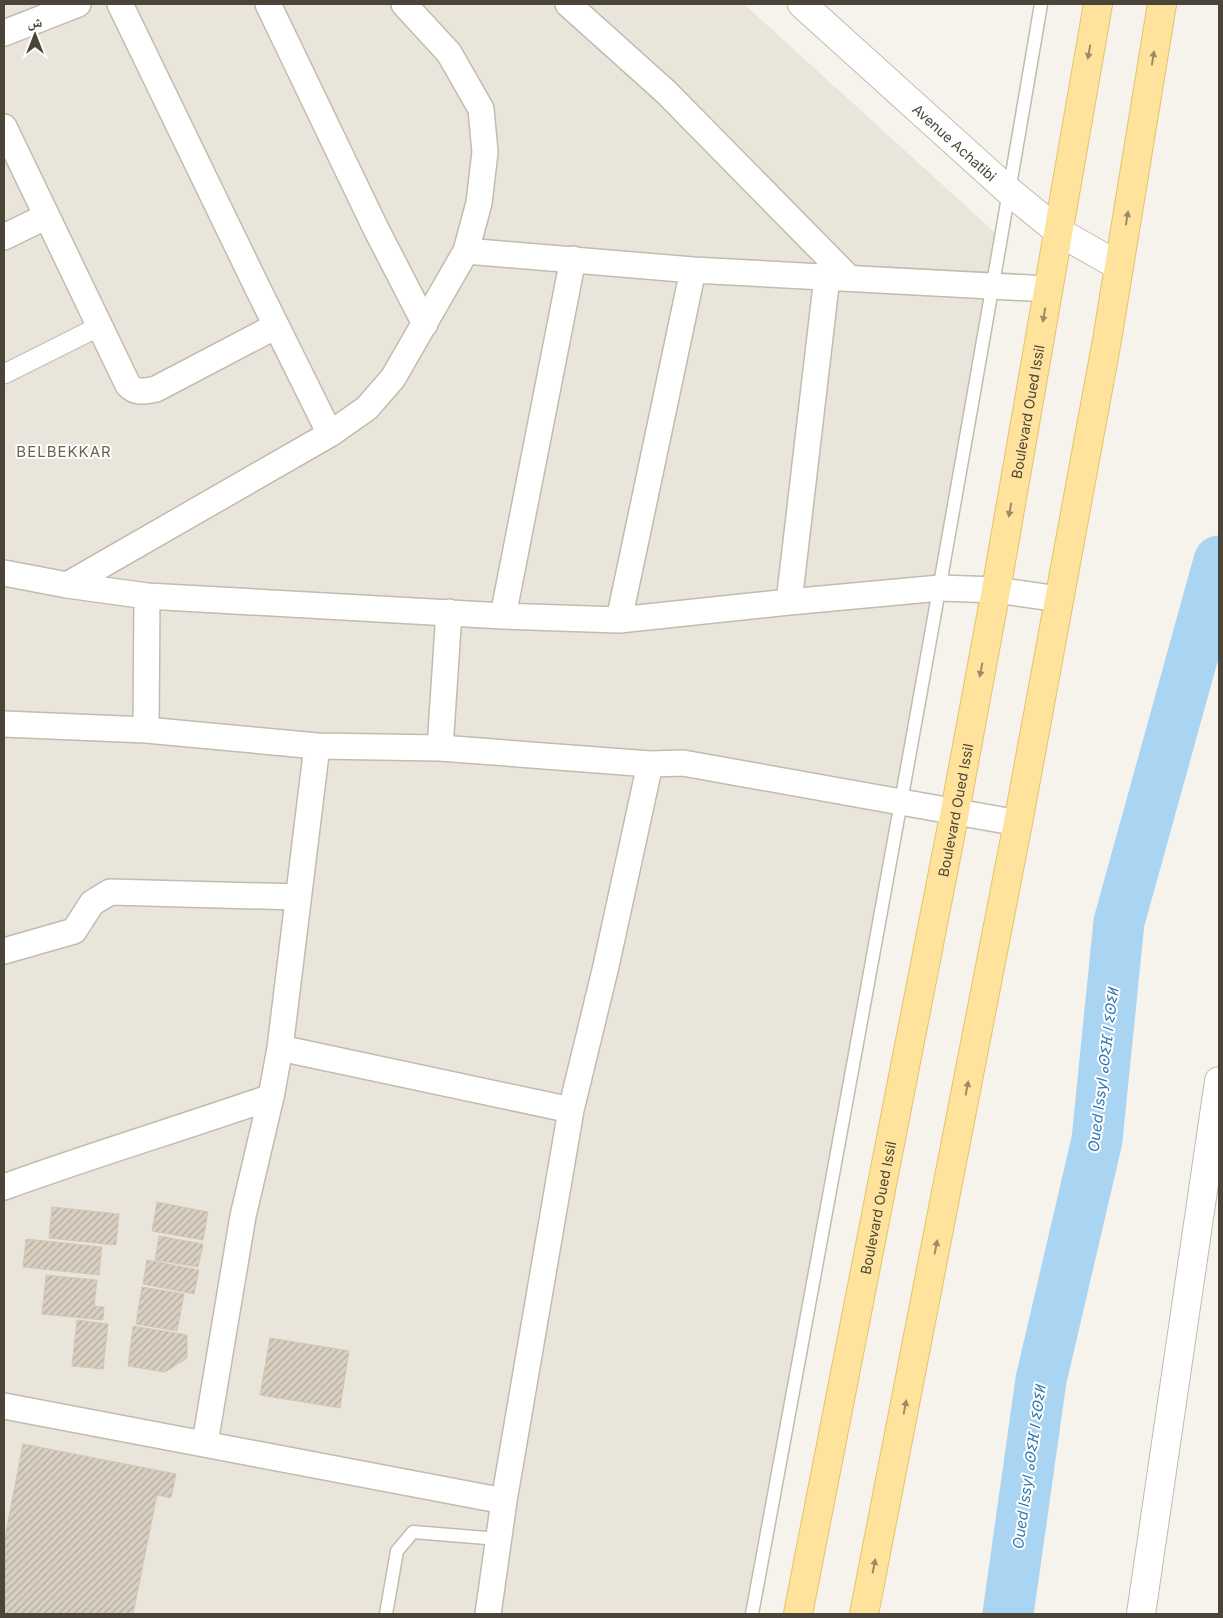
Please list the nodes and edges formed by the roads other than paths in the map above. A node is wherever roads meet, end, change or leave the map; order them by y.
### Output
1 (78, 4) edge
2 (120, 4) edge
3 (268, 4) edge
4 (404, 4) edge
5 (568, 4) edge
6 (802, 4) edge
7 (1041, 4) edge
8 (1098, 4) edge
9 (1162, 4) edge
10 (4, 34) edge
11 (4, 127) edge
12 (1009, 190) junction
13 (47, 216) junction
14 (1059, 232) junction
15 (4, 237) edge
16 (466, 251) junction
17 (573, 259) junction
18 (1119, 266) junction
19 (693, 270) junction
20 (838, 277) junction
21 (994, 286) junction
22 (1048, 289) junction
23 (425, 324) junction
24 (100, 326) junction
25 (276, 326) junction
26 (4, 374) edge
27 (330, 434) junction
28 (4, 573) edge
29 (67, 585) junction
30 (940, 588) junction
31 (996, 590) junction
32 (147, 596) junction
33 (1059, 599) junction
34 (789, 602) junction
35 (449, 612) junction
36 (503, 616) junction
37 (619, 620) junction
38 (4, 724) edge
39 (146, 730) junction
40 (317, 746) junction
41 (440, 748) junction
42 (650, 764) junction
43 (901, 803) junction
44 (955, 811) junction
45 (1018, 823) junction
46 (298, 897) junction
47 (4, 951) edge
48 (280, 1048) junction
49 (1219, 1081) edge
50 (271, 1097) junction
51 (571, 1110) junction
52 (4, 1187) edge
53 (4, 1406) edge
54 (205, 1443) junction
55 (504, 1502) junction
56 (499, 1539) junction
57 (386, 1614) edge
58 (488, 1614) edge
59 (752, 1614) edge
60 (798, 1614) edge
61 (864, 1614) edge
62 (1141, 1614) edge

1 - 10 street
2 - 25 street
3 - 23 street
4 - 16 street
5 - 20 street
6 - 12 street, Avenue Achatibi
7 - 12 lane
8 -> 14 main road, Boulevard Oued Issil
18 -> 9 main road
11 - 13 street
12 - 14 street, Avenue Achatibi
12 - 21 lane
13 - 15 street
13 - 24 street
14 - 18 street, Avenue Achatibi
14 - 22 main road, Boulevard Oued Issil
16 - 17 street
16 - 23 street
17 - 19 street
17 - 36 street
18 - 33 main road
19 - 20 street
19 - 37 street
20 - 21 street
20 - 34 street
21 - 22 street
21 - 30 lane
22 -> 31 main road, Boulevard Oued Issil
23 - 27 street
24 - 25 street
24 - 26 street
25 - 27 street
27 - 29 street
28 - 29 street
29 - 32 street
30 - 31 street
30 - 34 street
30 - 43 lane
31 - 33 street
31 -> 44 main road, Boulevard Oued Issil
32 - 35 street
32 - 39 street
33 - 45 main road
34 - 37 street
35 - 36 street
35 - 41 street
36 - 37 street
38 - 39 street
39 - 40 street
40 - 41 street
40 - 46 street
41 - 42 street
42 - 43 street
42 - 51 street
43 - 44 street
43 - 59 lane
44 - 45 street
44 - 60 main road, Boulevard Oued Issil
61 -> 45 main road
46 - 47 street
46 - 48 street
48 - 50 street
48 - 51 street
49 - 62 street
50 - 52 street
50 - 54 street
51 - 55 street
53 - 54 street
54 - 55 street
55 - 56 street
56 - 57 lane
56 - 58 street

